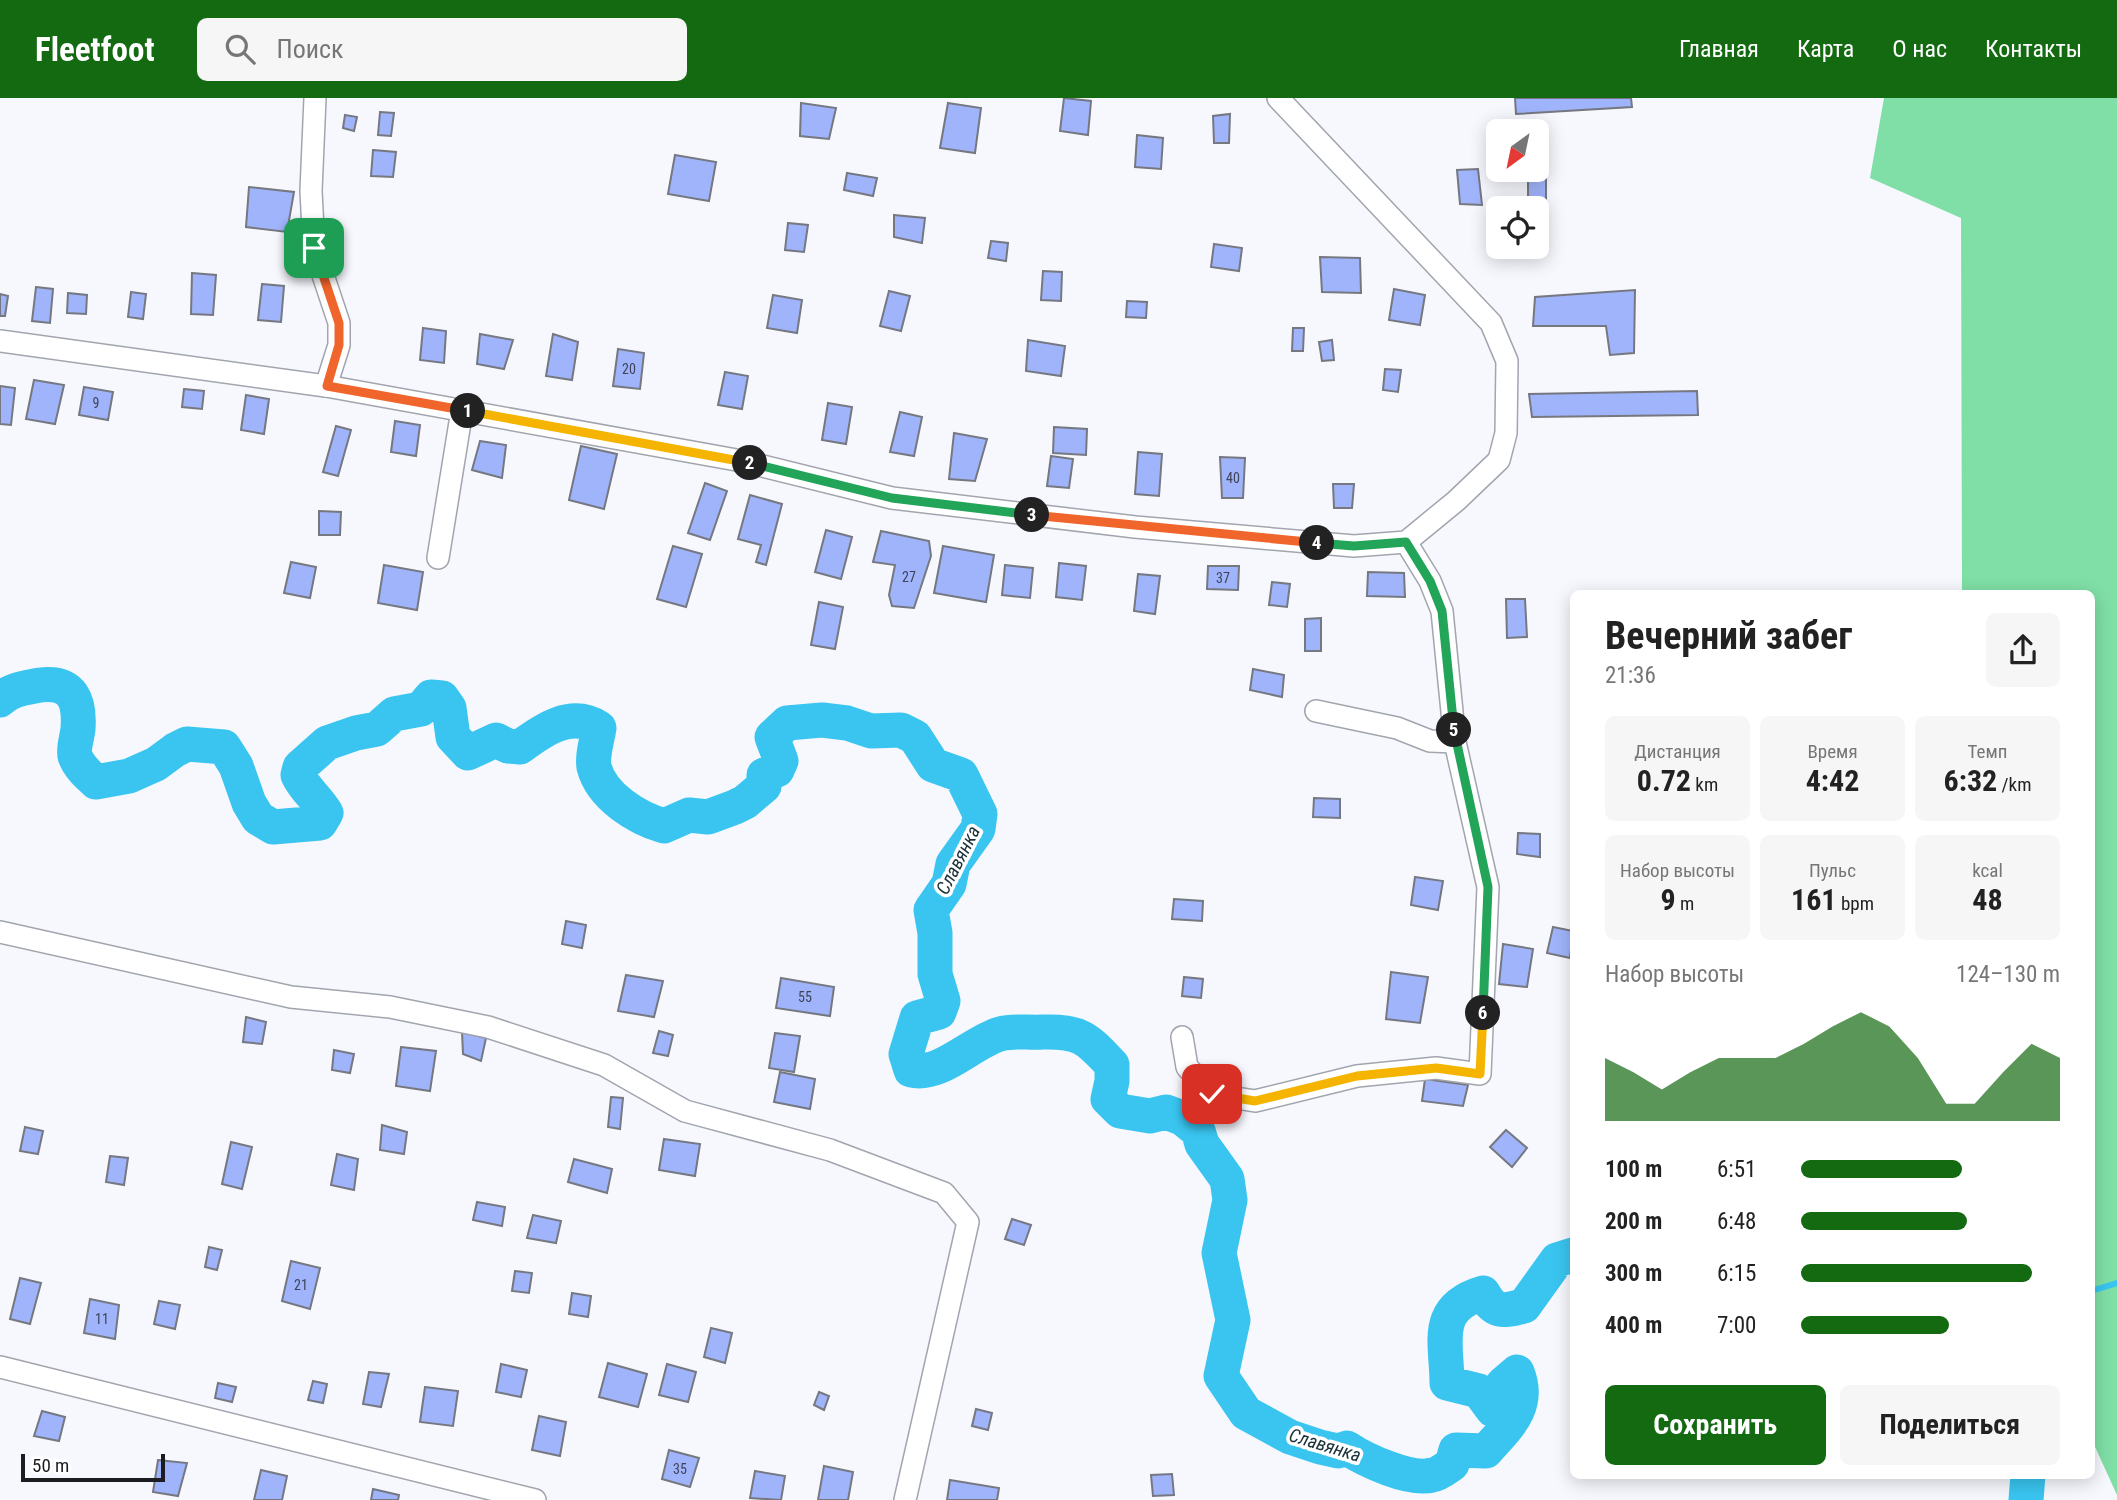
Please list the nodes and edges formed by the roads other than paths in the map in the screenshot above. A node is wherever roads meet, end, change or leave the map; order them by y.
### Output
1 (315, 98) edge
2 (1278, 98) edge
3 (0, 341) edge
4 (327, 386) junction
5 (462, 410) junction
6 (1406, 542) junction
7 (438, 558) dead end
8 (1315, 711) dead end
9 (1455, 742) junction
10 (0, 932) edge
11 (1182, 1037) dead end
12 (0, 1367) edge
13 (535, 1500) edge
14 (905, 1500) edge

1 - 4 street
2 - 6 street
3 - 4 street
4 - 5 street
5 - 6 street
5 - 7 street
6 - 9 street
8 - 9 street
9 - 11 street
10 - 14 street
12 - 13 street

